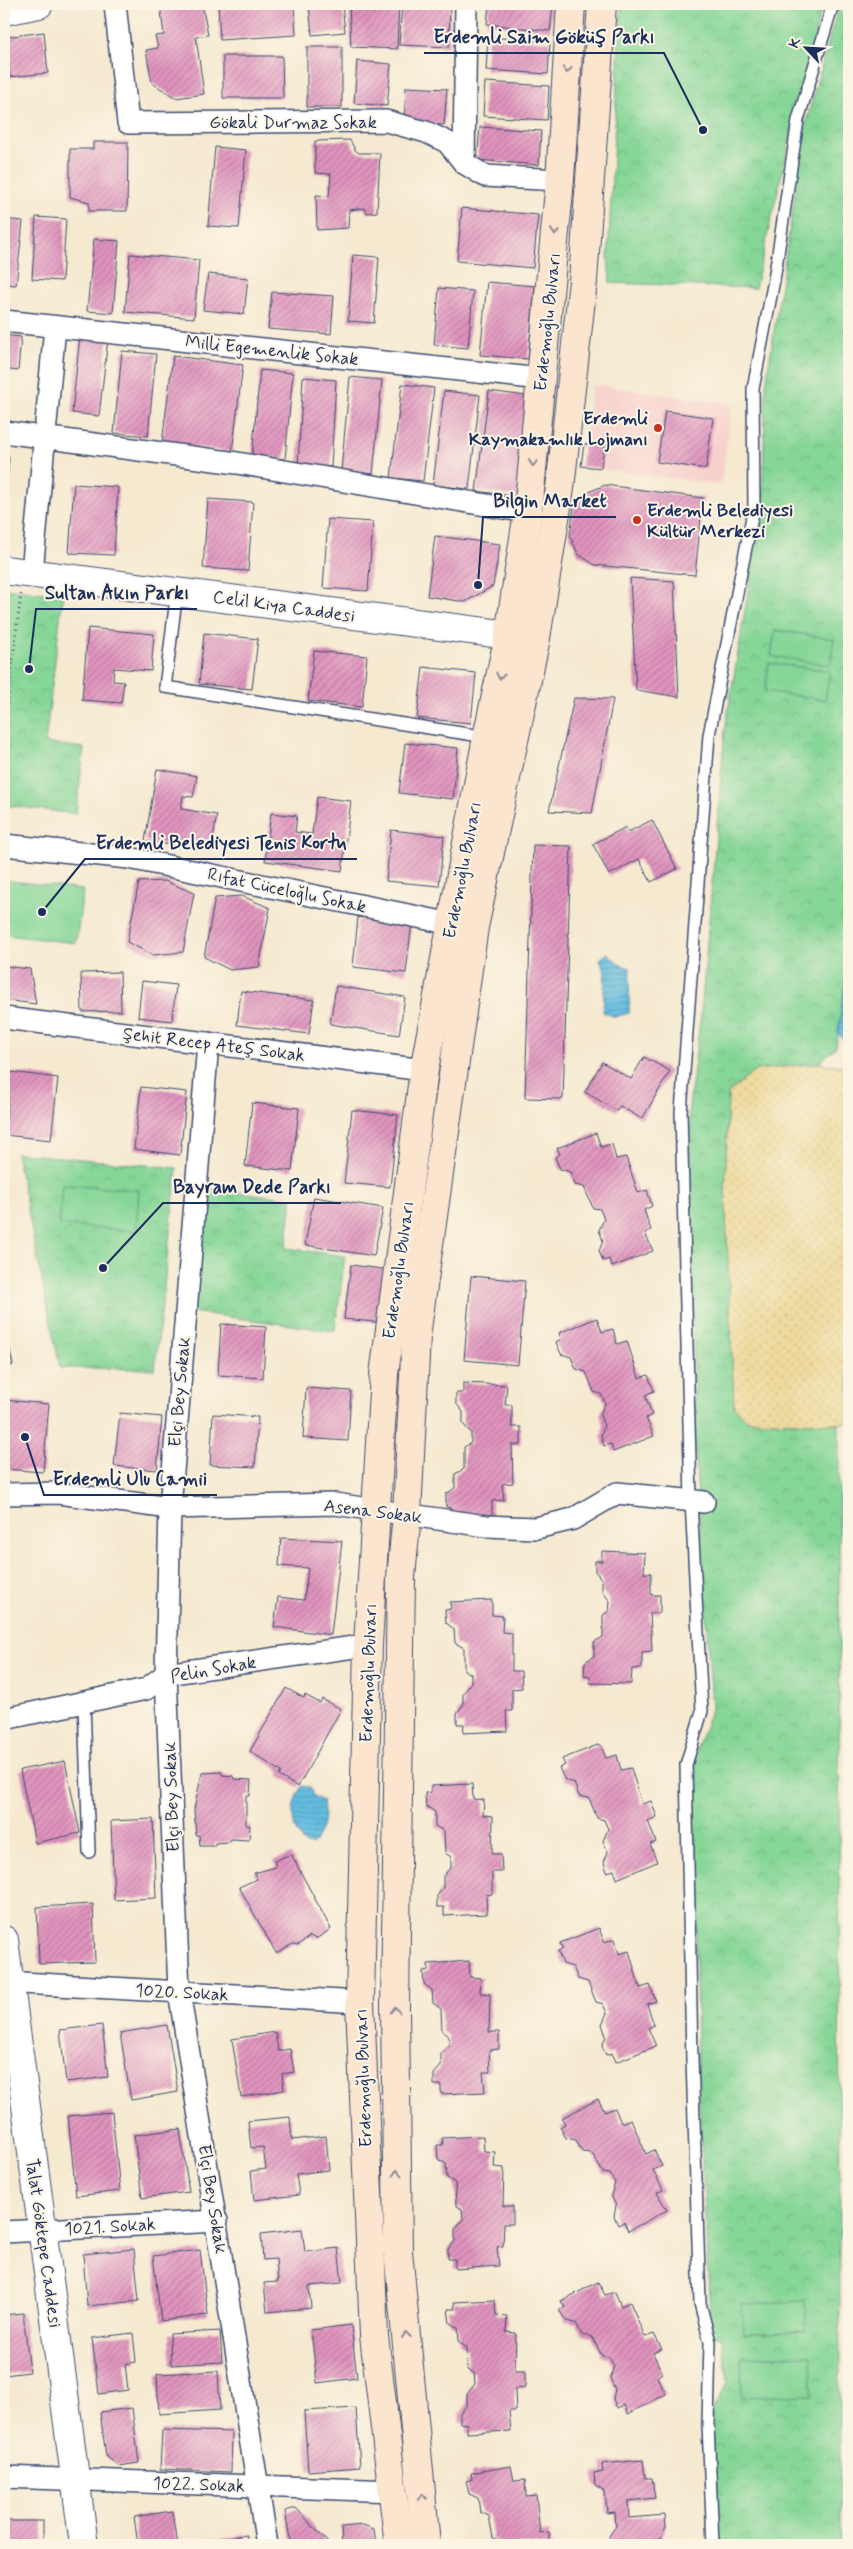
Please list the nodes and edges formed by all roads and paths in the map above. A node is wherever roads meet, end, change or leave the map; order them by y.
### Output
1 (39, 4) edge
2 (115, 4) edge
3 (466, 4) edge
4 (572, 4) edge
5 (602, 4) edge
6 (832, 4) edge
7 (4, 10) edge
8 (464, 163) junction
9 (560, 180) junction
10 (4, 322) edge
11 (55, 327) junction
12 (541, 379) junction
13 (4, 432) edge
14 (46, 436) junction
15 (528, 512) junction
16 (20, 571) edge
17 (177, 591) junction
18 (509, 635) junction
19 (536, 638) junction
20 (4, 729) edge
21 (487, 737) junction
22 (4, 845) edge
23 (452, 924) junction
24 (4, 1018) edge
25 (208, 1043) junction
26 (424, 1070) junction
27 (4, 1494) edge
28 (697, 1501) junction
29 (170, 1508) junction
30 (376, 1509) junction
31 (407, 1514) junction
32 (368, 1645) junction
33 (166, 1674) junction
34 (84, 1702) junction
35 (4, 1719) edge
36 (89, 1852) dead end
37 (4, 1940) edge
38 (7, 1982) edge
39 (179, 1991) junction
40 (360, 2002) junction
41 (217, 2221) junction
42 (42, 2230) junction
43 (4, 2232) edge
44 (4, 2478) edge
45 (75, 2480) junction
46 (259, 2487) junction
47 (394, 2491) junction
48 (84, 2545) edge
49 (267, 2545) edge
50 (400, 2545) edge
51 (426, 2545) edge
52 (713, 2545) edge

1 - 7 street
2 - 8 street, Gökali Durmaz Sokak
3 - 8 street
4 -> 9 main road, Erdemoğlu Bulvarı
5 - 19 main road, Erdemoğlu Bulvarı
6 - 28 lane
8 - 9 street, Gökali Durmaz Sokak
9 -> 12 main road, Erdemoğlu Bulvarı
10 - 11 street, Milli Egemenlik Sokak
11 - 12 street, Milli Egemenlik Sokak
11 - 14 street
12 -> 15 main road, Erdemoğlu Bulvarı
13 - 14 street
14 - 15 street
14 - 16 street
15 - 18 main road, Erdemoğlu Bulvarı
16 - 17 street, Celil Kiya Caddesi
16 - 20 path
17 - 18 street, Celil Kiya Caddesi
17 - 21 lane
18 - 19 street, Celil Kiya Caddesi
18 -> 21 main road, Erdemoğlu Bulvarı
19 - 31 main road, Erdemoğlu Bulvarı
21 - 23 main road, Erdemoğlu Bulvarı
22 - 23 street, Rıfat Cüceloğlu Sokak
23 - 26 main road, Erdemoğlu Bulvarı
24 - 25 street, Şehit Recep Ateş Sokak
25 - 26 street, Şehit Recep Ateş Sokak
25 - 29 street, Elçi Bey Sokak
26 - 30 main road, Erdemoğlu Bulvarı
27 - 29 street, Asena Sokak
28 - 31 street, Asena Sokak
28 - 52 lane
29 - 30 street, Asena Sokak
29 - 33 street, Elçi Bey Sokak
30 - 31 street, Asena Sokak
30 - 32 main road, Erdemoğlu Bulvarı
51 -> 31 main road, Erdemoğlu Bulvarı
32 - 33 street, Pelin Sokak
32 - 40 main road, Erdemoğlu Bulvarı
33 - 34 street, Pelin Sokak
33 - 39 street, Elçi Bey Sokak
34 - 35 street, Pelin Sokak
34 - 36 lane
37 - 38 street, Talat Göktepe Caddesi
38 - 39 street, 1020. Sokak
38 - 42 street, Talat Göktepe Caddesi
39 - 40 street, 1020. Sokak
39 - 41 street, Elçi Bey Sokak
40 - 47 main road, Erdemoğlu Bulvarı
41 - 42 street, 1021. Sokak
41 - 46 street, Elçi Bey Sokak
42 - 43 street, 1021. Sokak
42 - 45 street, Talat Göktepe Caddesi
44 - 45 street, 1022. Sokak
45 - 46 street, 1022. Sokak
45 - 48 street, Talat Göktepe Caddesi
46 - 47 street, 1022. Sokak
46 - 49 street, Elçi Bey Sokak
47 - 50 main road, Erdemoğlu Bulvarı

